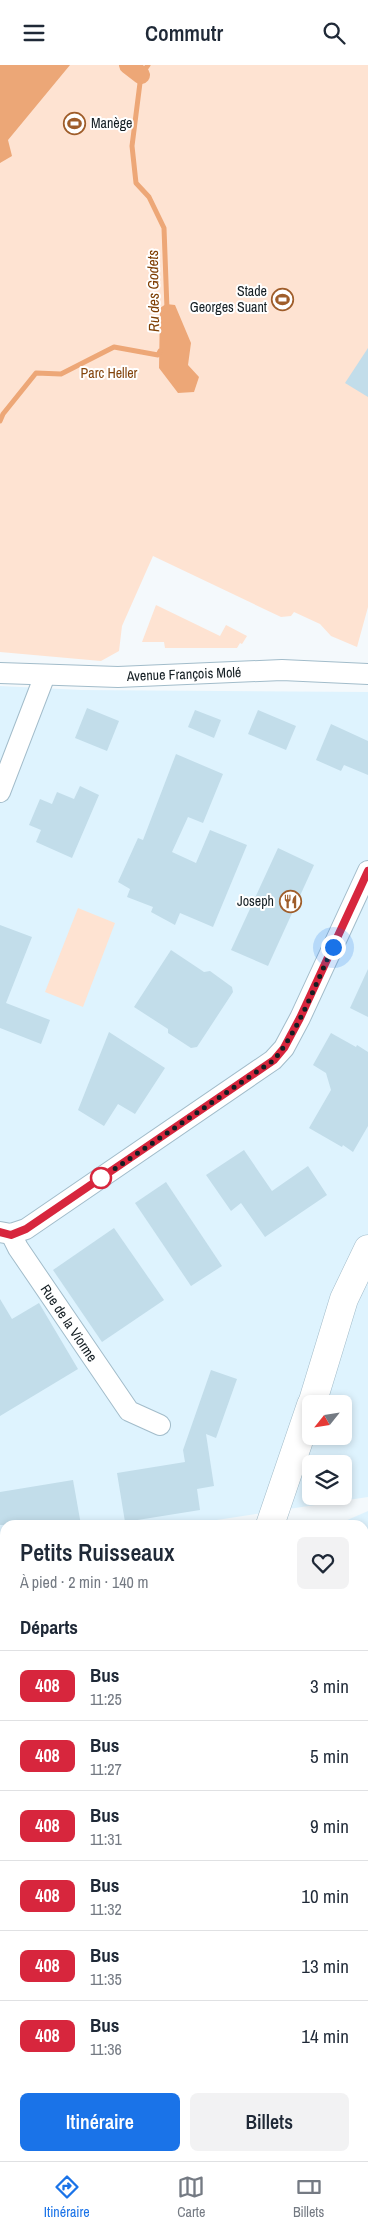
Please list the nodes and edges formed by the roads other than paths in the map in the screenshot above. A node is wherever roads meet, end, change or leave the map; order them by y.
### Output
1 (0, 673) edge
2 (368, 674) edge
3 (45, 675) junction
4 (0, 792) edge
5 (368, 871) edge
6 (6, 1233) edge
7 (368, 1249) edge
8 (368, 1279) edge
9 (314, 1395) edge
10 (326, 1395) edge
11 (160, 1425) dead end
12 (306, 1445) edge
13 (272, 1520) edge
14 (284, 1520) edge

1 - 3 street, Avenue François Molé
2 - 3 street, Avenue François Molé
3 - 4 street
5 - 6 street
6 - 11 street, Rue de la Viorme
7 - 9 main road
8 - 10 main road
12 - 13 main road
12 - 14 main road

